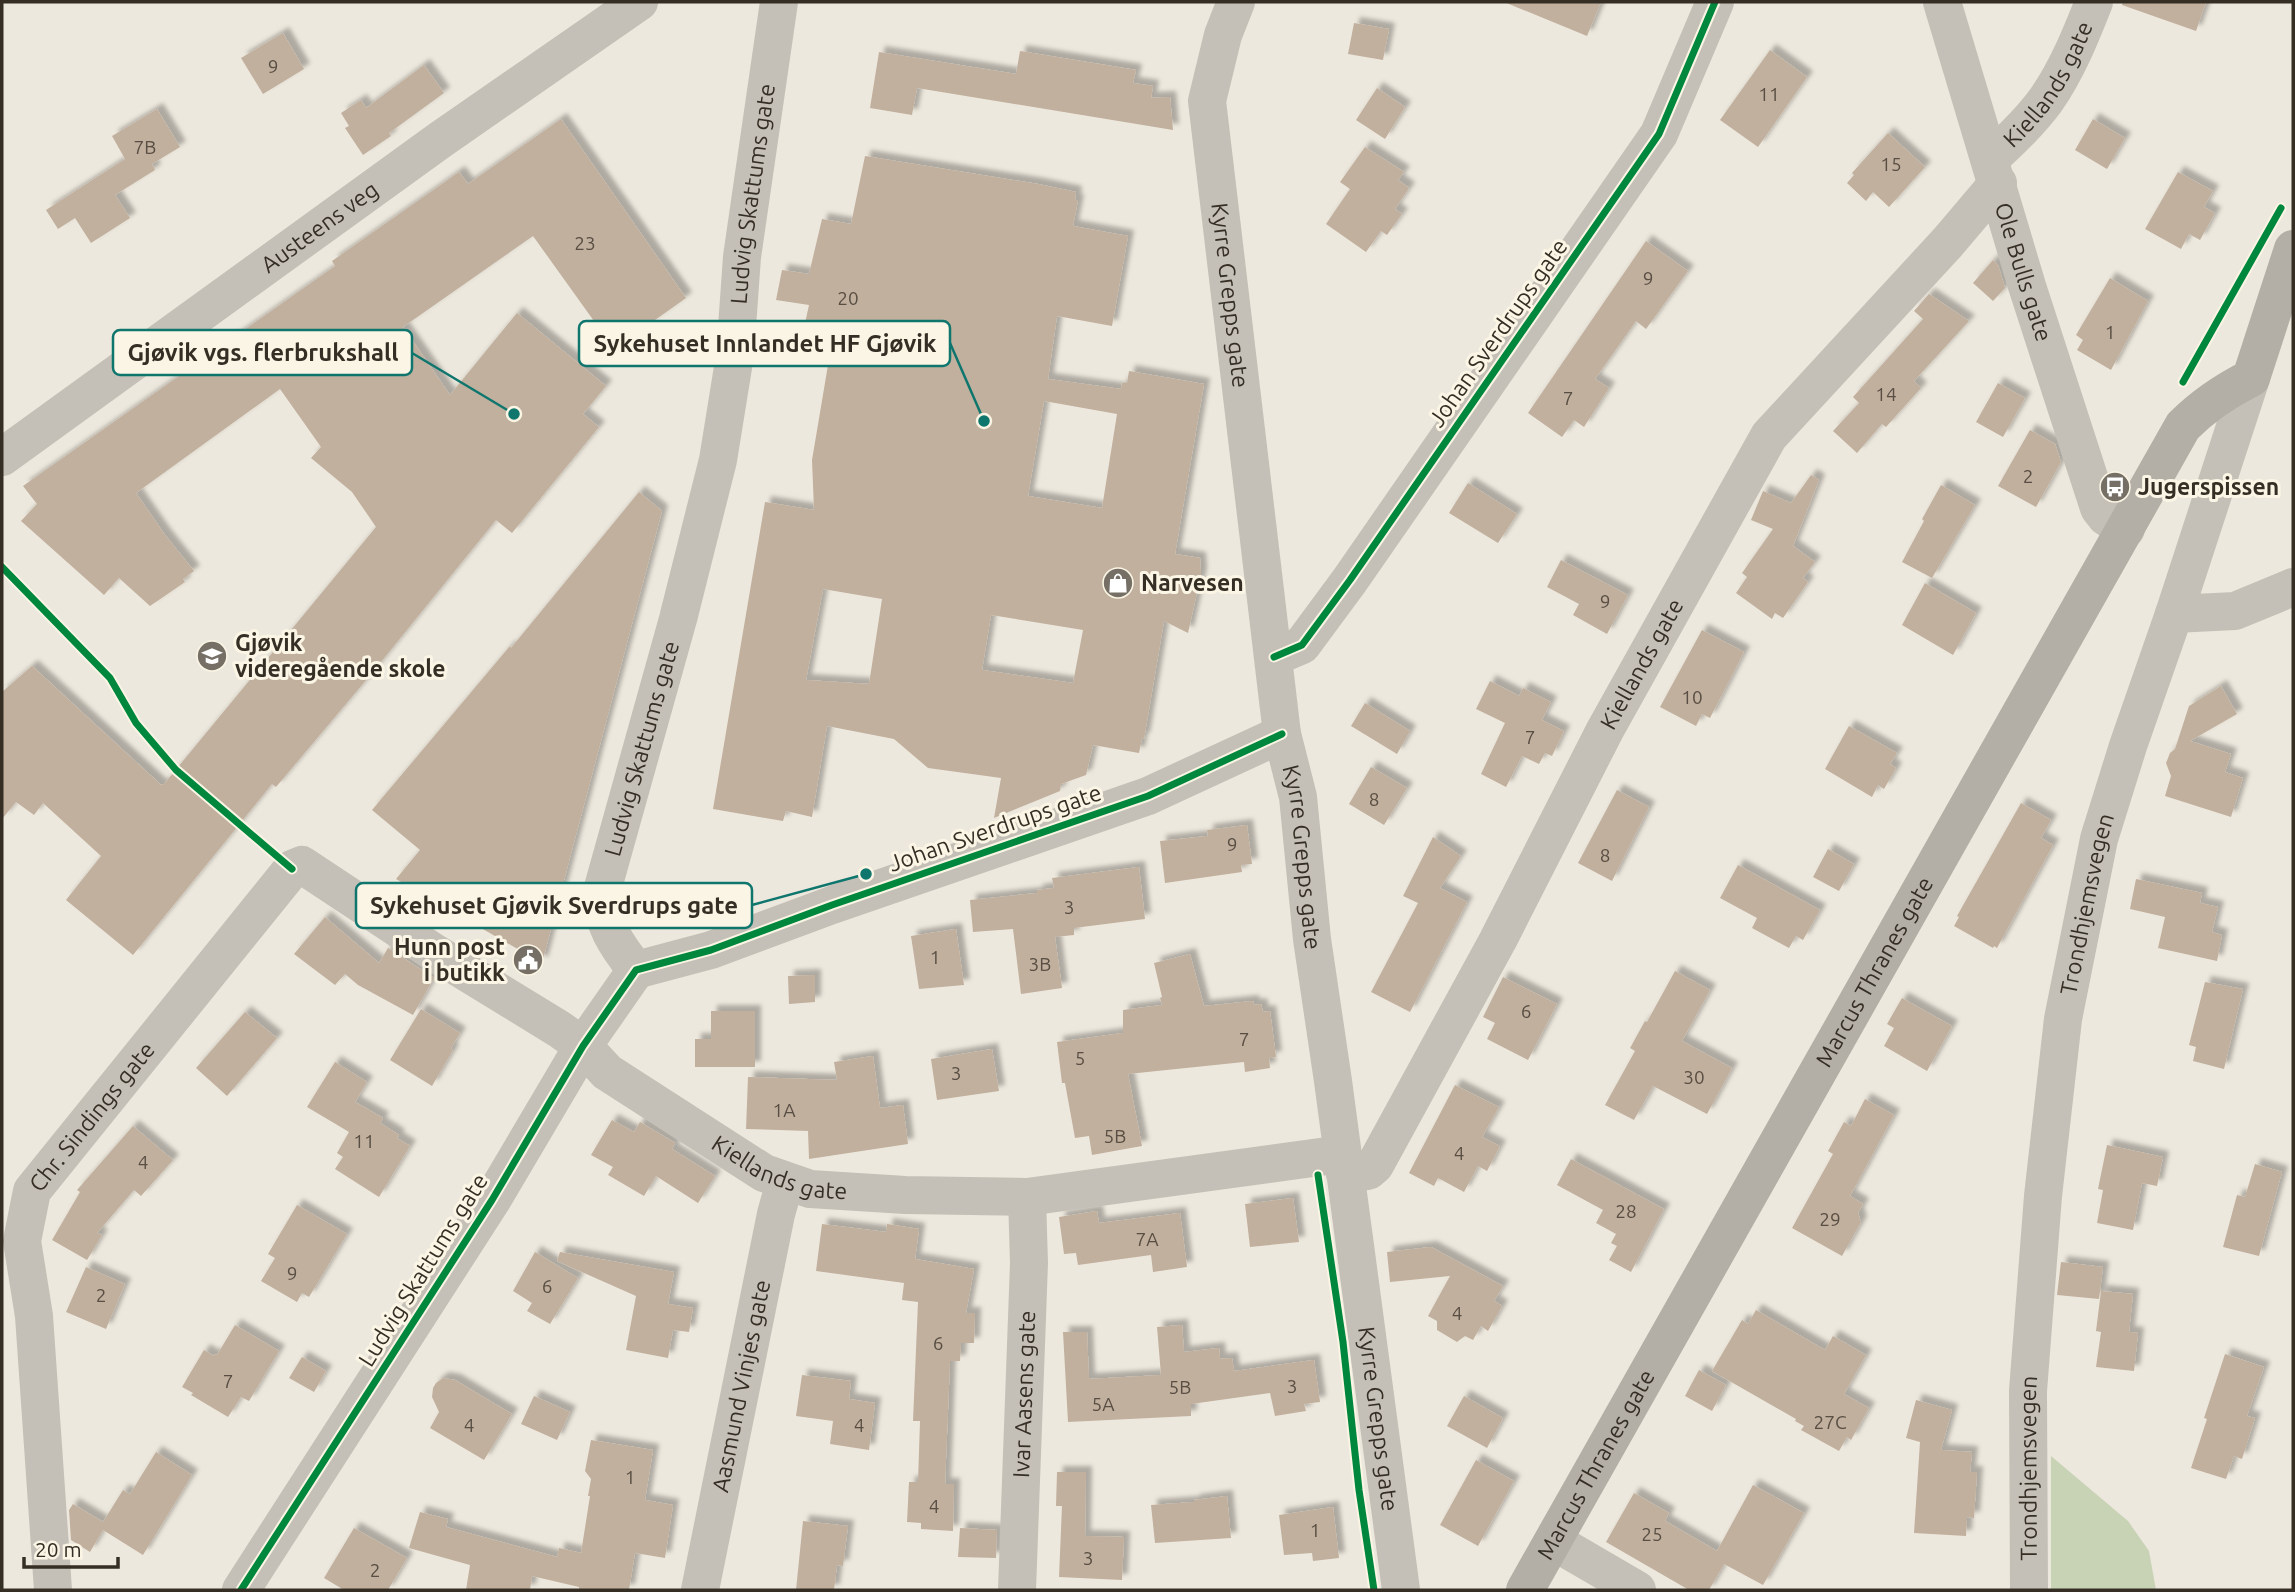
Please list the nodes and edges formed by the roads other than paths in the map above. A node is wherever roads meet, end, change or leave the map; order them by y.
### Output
1 (639, 2) edge
2 (779, 2) edge
3 (1236, 2) edge
4 (1714, 2) edge
5 (1942, 2) edge
6 (2094, 2) edge
7 (1994, 171) junction
8 (2293, 249) edge
9 (2251, 378) junction
10 (2, 457) edge
11 (2126, 529) junction
12 (2293, 587) edge
13 (2174, 614) junction
14 (1274, 657) junction
15 (1282, 734) junction
16 (302, 865) joint
17 (636, 970) junction
18 (583, 1046) junction
19 (1343, 1164) junction
20 (785, 1182) junction
21 (1027, 1197) junction
22 (1553, 1541) junction
23 (53, 1590) edge
24 (241, 1590) edge
25 (700, 1590) edge
26 (1017, 1590) edge
27 (1401, 1590) edge
28 (1525, 1590) edge
29 (1637, 1590) edge
30 (2029, 1590) edge

1 - 10 street, Austeens veg
2 - 17 street, Ludvig Skattums gate
3 - 14 street, Kyrre Grepps gate
4 - 14 street, Johan Sverdrups gate
5 - 7 street, Ole Bulls gate
6 - 7 street, Kiellands gate
7 - 11 street, Ole Bulls gate
7 - 19 street, Kiellands gate
8 - 9 main road, Trondhjemsvegen
9 - 11 main road, Marcus Thranes gate
9 - 13 street, Trondhjemsvegen
11 - 22 main road, Marcus Thranes gate
12 - 13 street
13 - 30 street, Trondhjemsvegen
14 - 15 street, Kyrre Grepps gate
15 - 17 street, Johan Sverdrups gate
15 - 19 street, Kyrre Grepps gate
16 - 18 street, Kiellands gate
16 - 23 street, Chr. Sindings gate
17 - 18 street, Ludvig Skattums gate
18 - 20 street, Kiellands gate
18 - 24 street, Ludvig Skattums gate
19 - 21 street, Kiellands gate
19 - 27 street, Kyrre Grepps gate
20 - 21 street, Kiellands gate
20 - 25 street, Aasmund Vinjes gate
21 - 26 street, Ivar Aasens gate
22 - 28 main road, Marcus Thranes gate
22 - 29 street

